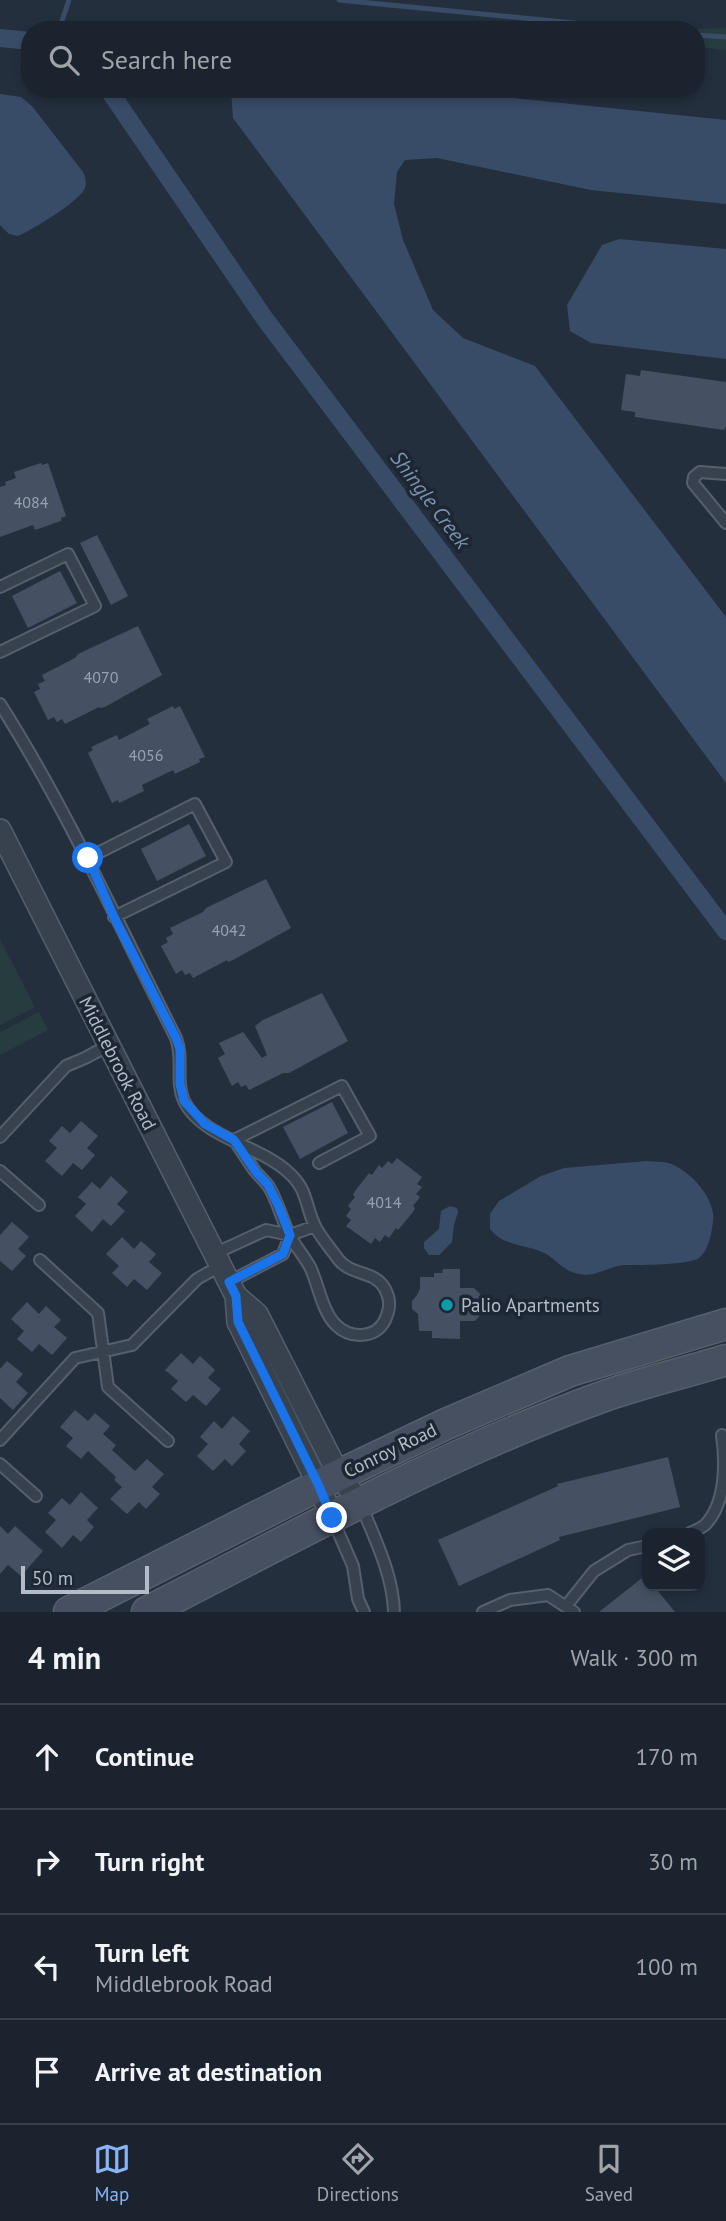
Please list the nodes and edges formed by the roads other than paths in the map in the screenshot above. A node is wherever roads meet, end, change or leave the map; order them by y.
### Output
1 (726, 474) edge
2 (726, 523) edge
3 (0, 587) edge
4 (0, 652) edge
5 (0, 704) edge
6 (0, 830) edge
7 (88, 858) junction
8 (114, 917) junction
9 (109, 1045) junction
10 (0, 1137) edge
11 (234, 1140) junction
12 (319, 1163) dead end
13 (0, 1171) edge
14 (38, 1205) dead end
15 (315, 1226) junction
16 (290, 1235) junction
17 (40, 1260) dead end
18 (225, 1274) junction
19 (726, 1324) edge
20 (104, 1352) junction
21 (726, 1360) edge
22 (722, 1435) dead end
23 (0, 1440) edge
24 (168, 1441) dead end
25 (0, 1464) edge
26 (329, 1480) junction
27 (36, 1496) dead end
28 (360, 1503) junction
29 (332, 1518) junction
30 (699, 1528) edge
31 (642, 1547) edge
32 (570, 1609) edge
33 (68, 1612) edge
34 (147, 1612) edge
35 (364, 1612) edge
36 (394, 1612) edge
37 (483, 1612) edge

1 - 2 lane
3 - 4 lane
5 - 7 lane
6 - 9 street, Middlebrook Road
7 - 8 lane
7 - 8 lane
8 - 11 lane
9 - 10 lane
9 - 18 street, Middlebrook Road
11 - 12 lane
11 - 15 lane
11 - 16 lane
13 - 14 lane
15 - 16 lane
15 - 16 lane
16 - 18 lane
16 - 18 lane
17 - 20 lane
18 - 20 lane
18 - 26 street, Middlebrook Road
19 - 26 main road, Conroy Road
20 - 23 lane
20 - 24 lane
21 - 28 main road, Conroy Road
22 - 30 lane
25 - 27 lane
26 - 28 street, Middlebrook Road
26 - 29 street, Middlebrook Road
26 - 33 main road, Conroy Road
28 - 29 main road, Conroy Road
28 - 36 lane
29 - 34 main road, Conroy Road
29 - 35 lane
31 - 32 lane
32 - 37 lane

